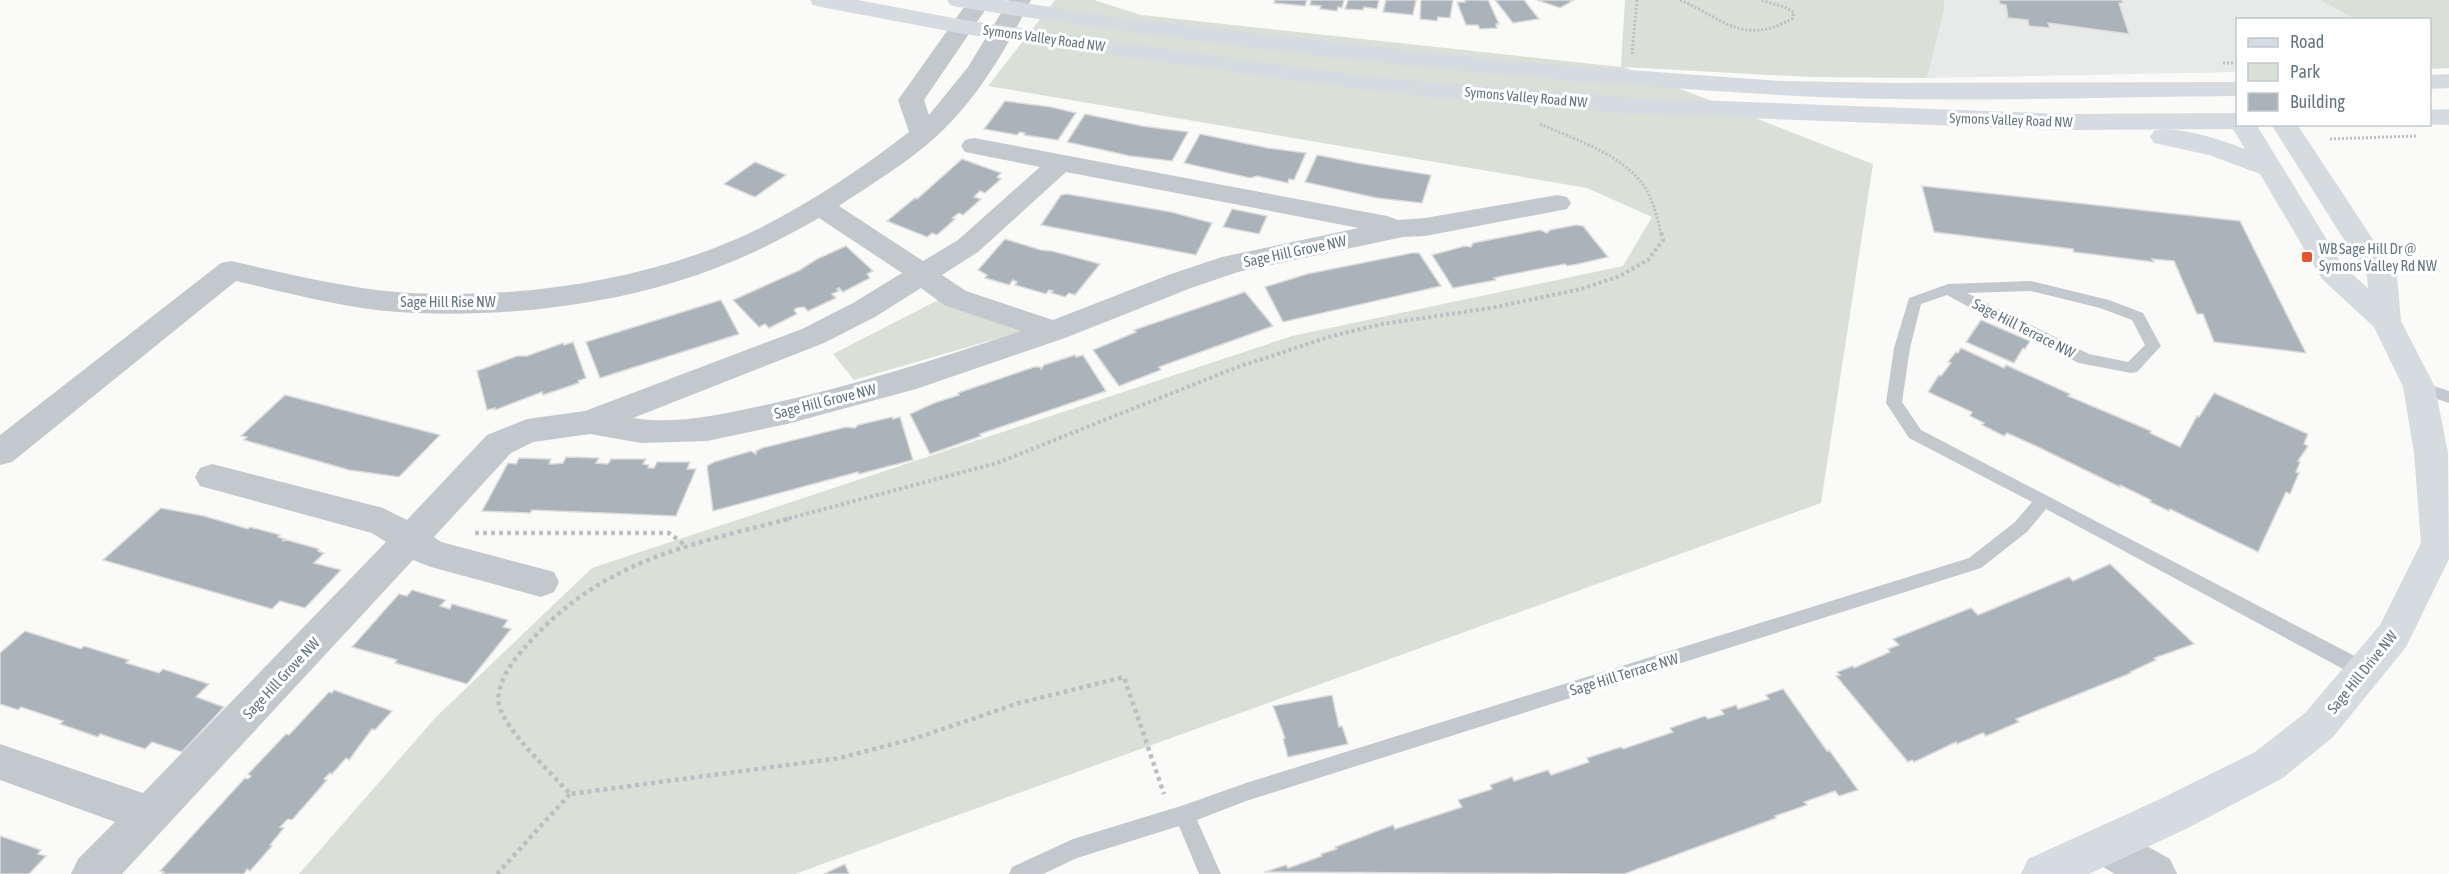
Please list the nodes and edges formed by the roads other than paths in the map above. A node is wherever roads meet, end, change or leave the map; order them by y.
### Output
1 (821, 0) edge
2 (1067, 0) edge
3 (973, 1) edge
4 (1017, 4) edge
5 (1129, 26) junction
6 (964, 27) junction
7 (1000, 32) junction
8 (2449, 81) edge
9 (2431, 82) edge
10 (2236, 95) edge
11 (2449, 117) edge
12 (2236, 121) edge
13 (2066, 122) junction
14 (2244, 126) edge
15 (2285, 126) edge
16 (2431, 126) edge
17 (922, 133) junction
18 (974, 146) dead end
19 (1061, 162) junction
20 (2272, 170) junction
21 (1557, 203) dead end
22 (1278, 205) junction
23 (821, 207) junction
24 (1403, 228) junction
25 (1280, 253) junction
26 (925, 274) junction
27 (1948, 289) junction
28 (2386, 321) junction
29 (1054, 331) junction
30 (2434, 392) edge
31 (589, 422) junction
32 (0, 453) edge
33 (212, 477) dead end
34 (2044, 500) junction
35 (2444, 528) edge
36 (421, 546) junction
37 (541, 582) dead end
38 (2365, 671) junction
39 (0, 762) edge
40 (150, 814) junction
41 (1184, 815) junction
42 (2105, 845) junction
43 (93, 874) edge
44 (1020, 874) edge
45 (1210, 874) edge
46 (2043, 874) edge
47 (2155, 874) edge

1 - 6 main road, Symons Valley Road NW
2 - 5 main road
3 - 4 main road, Symons Valley Road NW
3 - 6 street
4 - 5 main road, Symons Valley Road NW
4 - 7 street, Sage Hill Rise NW
5 - 10 main road, Symons Valley Road NW
6 - 7 main road, Symons Valley Road NW
6 - 17 street
7 - 13 main road, Symons Valley Road NW
7 - 17 street, Sage Hill Rise NW
8 - 9 main road
11 - 16 main road
12 - 13 main road, Symons Valley Road NW
13 - 20 main road
14 - 20 main road, Sage Hill Drive NW
15 - 28 main road, Sage Hill Drive NW
17 - 23 street, Sage Hill Rise NW
18 - 19 street, Sage Hill Grove NW
19 - 22 street, Sage Hill Grove NW
19 - 26 street, Sage Hill Grove NW
20 - 28 main road, Sage Hill Drive NW
21 - 24 street, Sage Hill Grove NW
22 - 24 street, Sage Hill Grove NW
22 - 25 street
23 - 26 street
23 - 32 street, Sage Hill Rise NW
24 - 25 street, Sage Hill Grove NW
25 - 29 street, Sage Hill Grove NW
26 - 29 street
26 - 31 street, Sage Hill Grove NW
27 - 27 lane, Sage Hill Terrace NW
27 - 34 lane, Sage Hill Terrace NW
28 - 30 main road, Sage Hill Drive NW
29 - 31 street, Sage Hill Grove NW
30 - 35 main road, Sage Hill Drive NW
31 - 36 street, Sage Hill Grove NW
33 - 36 street
34 - 38 lane, Sage Hill Terrace NW
34 - 41 lane, Sage Hill Terrace NW
35 - 38 main road, Sage Hill Drive NW
36 - 37 street
36 - 40 street, Sage Hill Grove NW
38 - 42 main road, Sage Hill Drive NW
39 - 40 street
40 - 43 street, Sage Hill Grove NW
41 - 44 lane, Sage Hill Terrace NW
41 - 45 lane
42 - 46 main road, Sage Hill Drive NW
42 - 47 street

